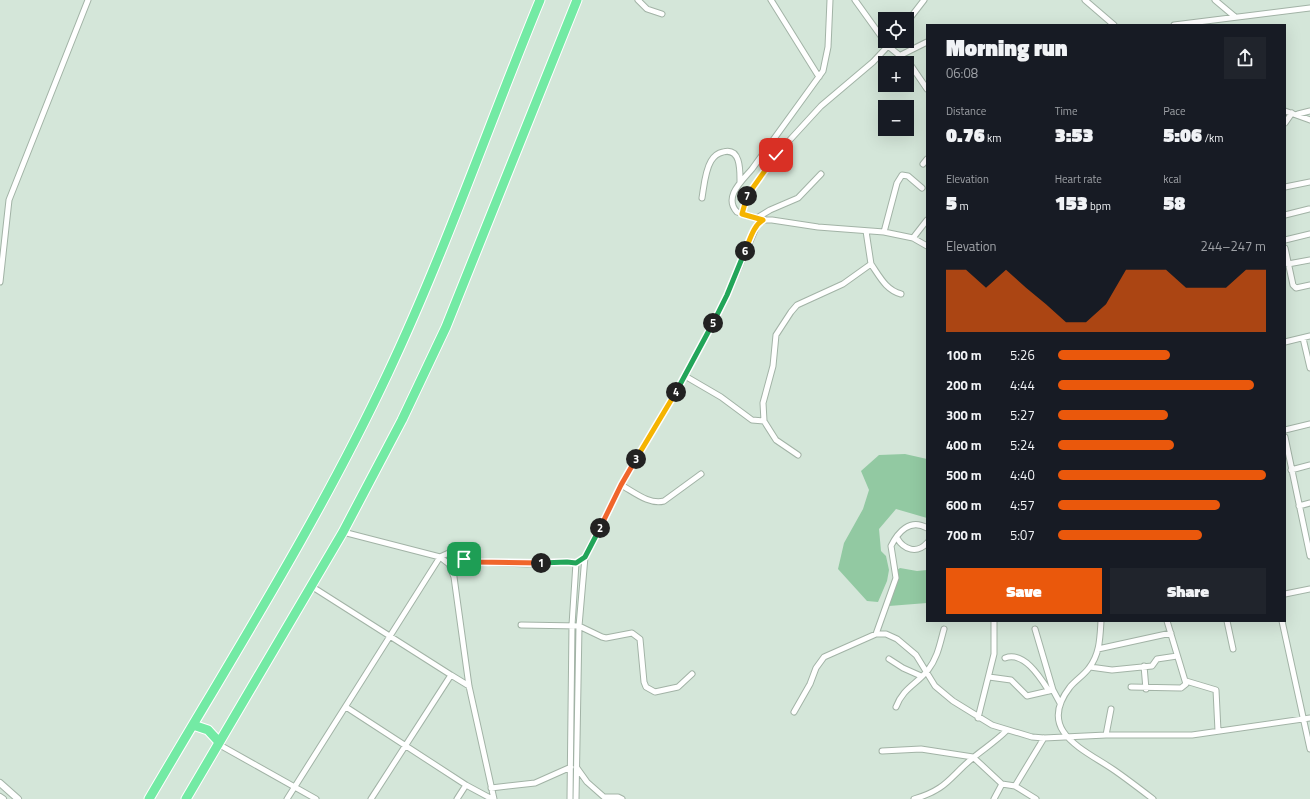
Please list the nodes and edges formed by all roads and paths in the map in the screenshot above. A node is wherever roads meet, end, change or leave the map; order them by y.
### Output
1 (88, 0) edge
2 (540, 0) edge
3 (577, 0) edge
4 (638, 0) edge
5 (770, 0) edge
6 (830, 0) edge
7 (855, 0) edge
8 (923, 0) edge
9 (1085, 0) edge
10 (1215, 0) edge
11 (1310, 8) edge
12 (914, 12) edge
13 (662, 14) dead end
14 (1234, 16) junction
15 (1113, 24) edge
16 (1181, 24) edge
17 (878, 28) edge
18 (926, 42) edge
19 (886, 48) edge
20 (895, 48) edge
21 (901, 55) junction
22 (820, 77) junction
23 (926, 88) edge
24 (1286, 110) edge
25 (1310, 111) edge
26 (1292, 113) junction
27 (1298, 114) junction
28 (1310, 120) edge
29 (1286, 122) edge
30 (926, 160) edge
31 (923, 164) dead end
32 (821, 174) dead end
33 (740, 182) junction
34 (1310, 182) edge
35 (1286, 187) edge
36 (922, 188) dead end
37 (702, 198) dead end
38 (1309, 209) dead end
39 (742, 214) junction
40 (1286, 215) edge
41 (757, 218) junction
42 (763, 220) junction
43 (926, 221) edge
44 (866, 231) junction
45 (884, 232) junction
46 (1310, 234) edge
47 (913, 238) junction
48 (1286, 240) edge
49 (926, 245) edge
50 (1286, 255) edge
51 (1310, 260) edge
52 (871, 264) junction
53 (1288, 264) junction
54 (0, 282) edge
55 (1310, 286) edge
56 (901, 294) dead end
57 (1310, 336) edge
58 (1303, 338) junction
59 (1286, 342) edge
60 (1310, 368) edge
61 (685, 376) junction
62 (764, 421) junction
63 (1310, 424) edge
64 (1286, 430) edge
65 (1286, 442) edge
66 (798, 455) dead end
67 (1310, 465) edge
68 (1291, 470) junction
69 (701, 474) dead end
70 (621, 485) junction
71 (1310, 503) edge
72 (1299, 506) junction
73 (926, 528) edge
74 (343, 532) junction
75 (897, 538) junction
76 (926, 544) edge
77 (1310, 556) edge
78 (440, 557) junction
79 (585, 557) junction
80 (576, 563) junction
81 (311, 586) junction
82 (1310, 589) edge
83 (1286, 594) edge
84 (994, 622) edge
85 (1101, 622) edge
86 (1167, 622) edge
87 (1227, 622) edge
88 (1282, 622) edge
89 (521, 625) dead end
90 (572, 625) junction
91 (579, 626) junction
92 (944, 629) dead end
93 (1035, 629) dead end
94 (1171, 633) junction
95 (876, 634) junction
96 (390, 636) junction
97 (1098, 649) junction
98 (1233, 649) dead end
99 (1177, 656) junction
100 (1005, 658) dead end
101 (889, 659) dead end
102 (1144, 666) junction
103 (1090, 667) junction
104 (927, 671) junction
105 (692, 674) dead end
106 (450, 675) junction
107 (921, 676) junction
108 (989, 677) junction
109 (1186, 681) junction
110 (470, 686) junction
111 (1131, 687) dead end
112 (1146, 689) junction
113 (1051, 691) junction
114 (1060, 703) junction
115 (346, 707) junction
116 (896, 707) dead end
117 (1111, 709) dead end
118 (794, 712) dead end
119 (978, 718) junction
120 (1307, 719) edge
121 (193, 725) junction
122 (1006, 731) junction
123 (1218, 731) junction
124 (1106, 735) junction
125 (1065, 736) junction
126 (1044, 738) junction
127 (219, 743) junction
128 (406, 746) junction
129 (1310, 748) edge
130 (882, 751) dead end
131 (974, 757) junction
132 (574, 768) junction
133 (0, 783) edge
134 (1002, 784) junction
135 (466, 785) junction
136 (296, 786) junction
137 (1015, 786) junction
138 (491, 788) junction
139 (0, 797) edge
140 (1150, 798) edge
141 (3, 799) edge
142 (18, 799) edge
143 (149, 799) edge
144 (186, 799) edge
145 (287, 799) edge
146 (316, 799) edge
147 (371, 799) edge
148 (457, 799) edge
149 (493, 799) edge
150 (570, 799) edge
151 (576, 799) edge
152 (622, 799) edge
153 (914, 799) edge
154 (994, 799) edge
155 (1036, 799) edge

1 - 54 street
2 - 121 highway
3 - 74 highway
4 - 13 street
5 - 22 street
6 - 22 street
7 - 17 street
8 - 12 street
9 - 15 street
10 - 14 street
11 - 14 street
14 - 16 street
18 - 21 street
19 - 39 street
20 - 21 street
21 - 23 street
22 - 33 street
24 - 26 street
25 - 27 street
26 - 27 street
26 - 29 street
27 - 28 street
30 - 31 street
32 - 41 street
33 - 37 street
33 - 39 street
34 - 35 street
36 - 45 street
38 - 40 street
39 - 41 street
41 - 42 street
42 - 44 street
42 - 61 street
43 - 47 street
44 - 45 street
44 - 52 street
45 - 47 street
46 - 48 street
47 - 49 street
50 - 53 street
51 - 53 street
52 - 56 street
52 - 62 street
53 - 55 street
57 - 58 street
58 - 59 street
58 - 60 street
61 - 62 street
61 - 70 street
62 - 66 street
63 - 64 street
65 - 68 street
67 - 68 street
68 - 72 street
69 - 70 street
70 - 79 street
71 - 72 street
72 - 77 street
73 - 75 street
74 - 78 street
74 - 81 highway
75 - 76 street
75 - 95 street
78 - 80 street
78 - 96 street
78 - 110 street
79 - 80 street
79 - 91 street
80 - 90 street
81 - 96 street
81 - 127 highway
82 - 83 street
84 - 108 street
85 - 97 street
86 - 94 street
87 - 98 street
88 - 120 street
89 - 90 street
90 - 91 street
90 - 132 street
91 - 105 street
91 - 132 street
92 - 104 street
93 - 113 street
94 - 97 street
94 - 99 street
95 - 104 street
95 - 118 street
96 - 106 street
96 - 115 street
97 - 103 street
99 - 102 street
99 - 109 street
100 - 113 street
101 - 107 street
102 - 103 street
102 - 112 street
103 - 114 street
104 - 107 street
104 - 119 street
106 - 110 street
106 - 128 street
107 - 116 street
108 - 113 street
108 - 119 street
109 - 112 street
109 - 123 street
110 - 138 street
111 - 112 street
113 - 114 street
114 - 125 street
115 - 128 street
115 - 136 street
117 - 124 street
119 - 122 street
120 - 123 street
120 - 129 street
121 - 127 highway
121 - 143 highway
122 - 126 street
122 - 131 street
123 - 124 street
124 - 125 street
125 - 126 street
125 - 140 street
126 - 137 street
127 - 136 street
127 - 144 highway
128 - 135 street
128 - 147 street
130 - 131 street
131 - 134 street
131 - 153 street
132 - 138 street
132 - 150 street
132 - 151 street
132 - 152 street
133 - 142 street
134 - 137 street
134 - 154 street
135 - 148 street
135 - 149 street
136 - 145 street
136 - 146 street
137 - 155 street
138 - 149 street
139 - 141 street

